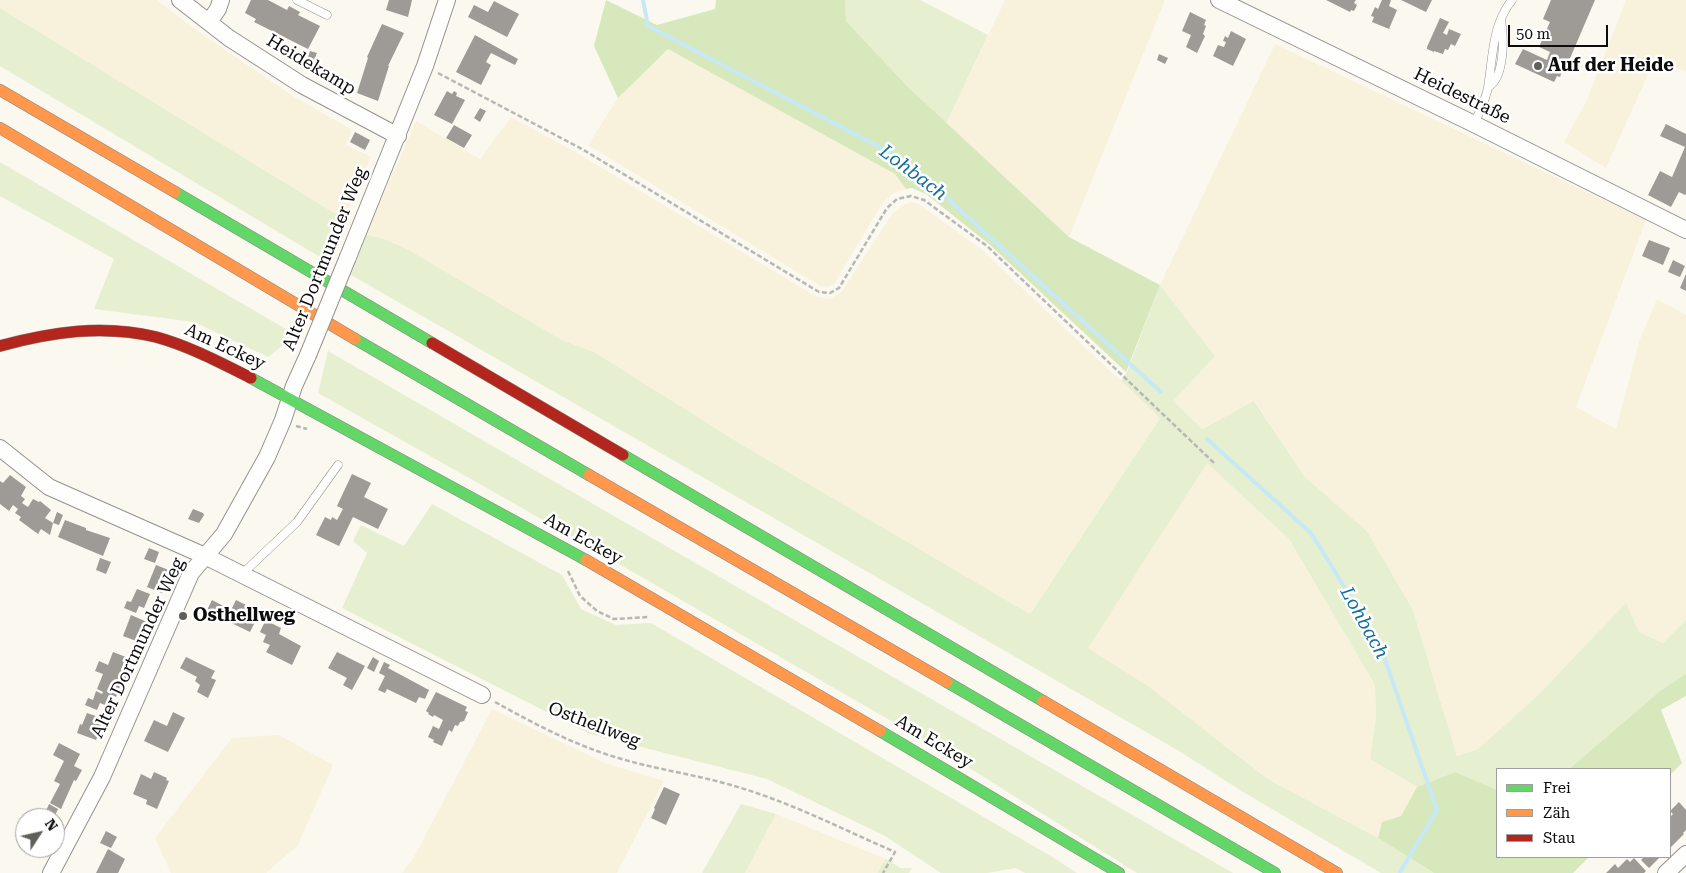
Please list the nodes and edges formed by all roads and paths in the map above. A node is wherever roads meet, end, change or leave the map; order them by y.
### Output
1 (180, 0) edge
2 (221, 0) edge
3 (298, 0) edge
4 (447, 0) edge
5 (1219, 0) edge
6 (1512, 0) edge
7 (327, 15) dead end
8 (208, 22) junction
9 (425, 66) junction
10 (0, 90) edge
11 (1474, 124) junction
12 (0, 128) edge
13 (398, 136) junction
14 (0, 138) edge
15 (36, 150) junction
16 (1686, 230) edge
17 (0, 346) edge
18 (290, 398) junction
19 (283, 420) junction
20 (313, 432) dead end
21 (0, 448) edge
22 (1214, 463) dead end
23 (338, 465) dead end
24 (205, 556) junction
25 (565, 566) dead end
26 (242, 574) junction
27 (652, 618) dead end
28 (482, 695) joint
29 (1686, 854) edge
30 (51, 873) edge
31 (883, 873) edge
32 (1119, 873) edge
33 (1275, 873) edge
34 (1337, 873) edge
35 (1666, 873) edge

1 - 8 street, Heidekamp
2 - 8 street
3 - 7 lane
4 - 9 street, Alter Dortmunder Weg
5 - 11 street, Heidestraße
6 - 11 lane
8 - 13 street, Heidekamp
9 - 13 street, Alter Dortmunder Weg
9 - 22 path
10 - 34 main road
11 - 16 street, Heidestraße
12 - 15 main road
13 - 18 street, Alter Dortmunder Weg, bridge
14 - 15 main road
15 - 33 main road
17 - 18 main road, Am Eckey
18 - 19 street, Alter Dortmunder Weg
18 - 32 main road, Am Eckey
19 - 20 path
19 - 24 street, Alter Dortmunder Weg
21 - 24 street
23 - 26 lane
24 - 26 street
24 - 30 street, Alter Dortmunder Weg
25 - 27 path
26 - 28 street
28 - 31 path, Osthellweg
29 - 35 street

